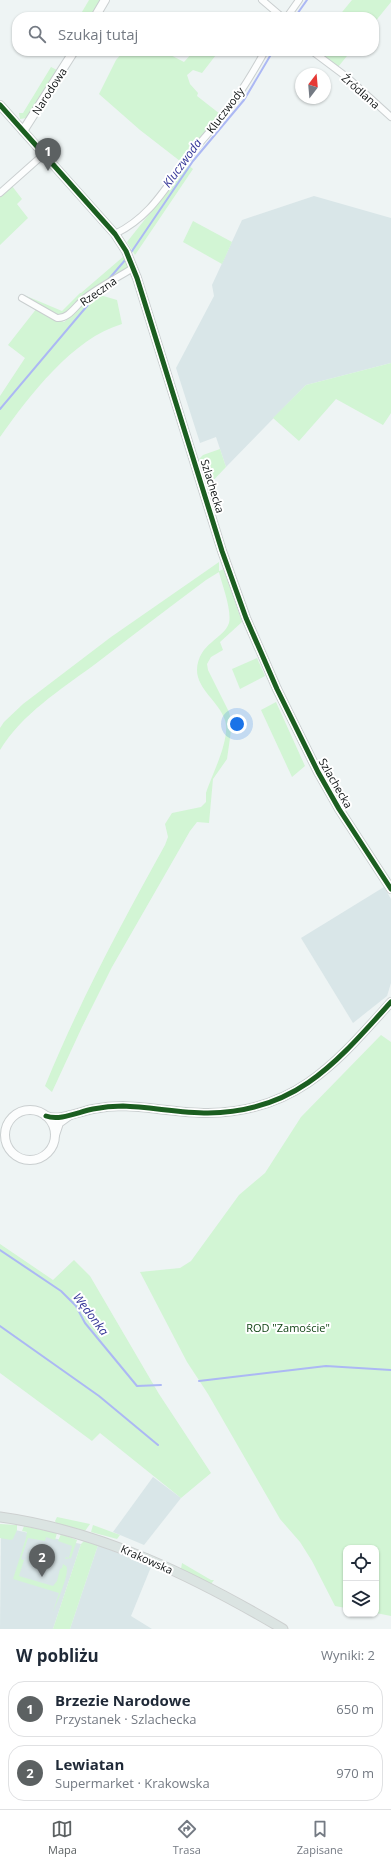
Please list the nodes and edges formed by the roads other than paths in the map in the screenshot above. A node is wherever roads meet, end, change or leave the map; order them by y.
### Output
1 (105, 0) edge
2 (262, 0) edge
3 (299, 0) edge
4 (98, 12) edge
5 (276, 12) edge
6 (291, 12) edge
7 (71, 56) edge
8 (262, 56) edge
9 (319, 56) edge
10 (0, 105) edge
11 (391, 117) edge
12 (23, 131) junction
13 (44, 154) junction
14 (0, 193) edge
15 (115, 234) junction
16 (132, 266) junction
17 (22, 298) dead end
18 (391, 889) edge
19 (391, 1002) edge
20 (71, 1115) junction
21 (46, 1116) junction
22 (54, 1136) junction
23 (3, 1140) edge
24 (0, 1151) edge
25 (11, 1151) junction
26 (0, 1517) edge
27 (283, 1629) edge

1 - 4 street
2 - 5 street
3 - 6 street
7 - 12 street, Narodowa
8 - 15 street, Kluczwody
9 - 11 street, Źródlana
10 - 12 street, Szlachecka
12 - 13 street, Szlachecka
13 - 14 street
13 - 15 street, Szlachecka
15 - 16 street, Szlachecka
16 - 17 street, Rzeczna
16 - 18 street, Szlachecka
19 - 20 street
20 - 21 street
20 - 22 street
21 - 22 street
21 - 23 street
22 - 25 street
23 - 25 street
24 - 25 street
26 - 27 main road, Krakowska

